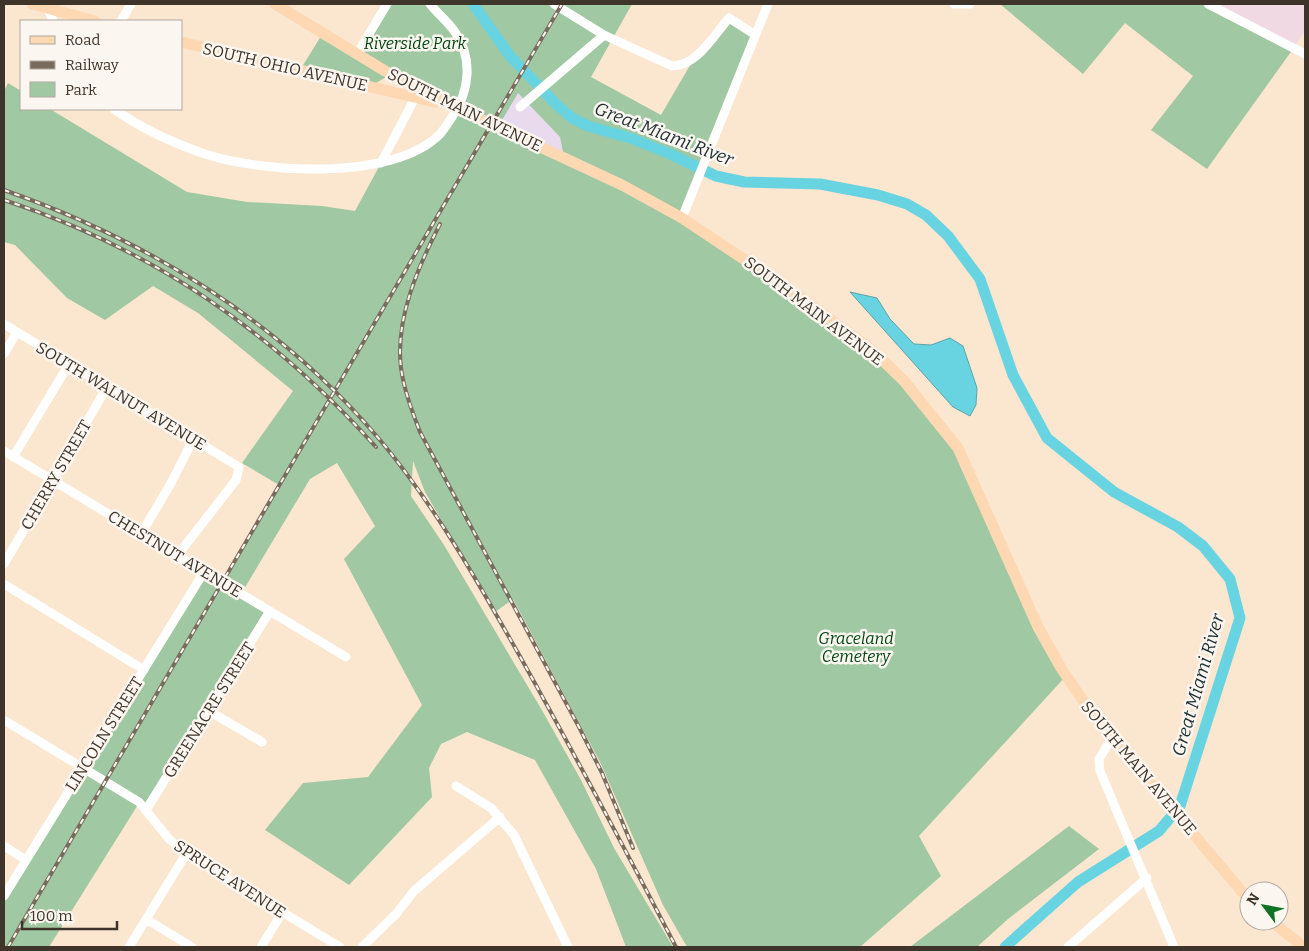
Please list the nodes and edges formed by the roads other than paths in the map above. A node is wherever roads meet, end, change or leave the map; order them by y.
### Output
1 (32, 4) edge
2 (131, 4) edge
3 (275, 4) edge
4 (387, 4) edge
5 (430, 4) edge
6 (554, 4) edge
7 (768, 4) edge
8 (954, 4) edge
9 (970, 4) edge
10 (1208, 4) edge
11 (48, 9) junction
12 (53, 20) edge
13 (91, 20) edge
14 (121, 20) edge
15 (754, 34) junction
16 (604, 35) junction
17 (182, 42) edge
18 (356, 54) junction
19 (1305, 54) edge
20 (418, 93) junction
21 (453, 107) junction
22 (520, 107) dead end
23 (115, 110) edge
24 (381, 163) junction
25 (682, 218) junction
26 (4, 324) edge
27 (17, 332) junction
28 (4, 354) edge
29 (69, 364) junction
30 (107, 387) junction
31 (193, 440) junction
32 (4, 451) edge
33 (13, 457) junction
34 (52, 480) junction
35 (141, 534) junction
36 (177, 556) junction
37 (4, 564) edge
38 (204, 572) junction
39 (4, 584) edge
40 (270, 611) junction
41 (346, 656) dead end
42 (144, 670) junction
43 (209, 711) junction
44 (4, 720) edge
45 (1111, 739) junction
46 (262, 742) dead end
47 (82, 768) junction
48 (456, 786) dead end
49 (146, 810) junction
50 (500, 817) junction
51 (4, 846) edge
52 (186, 854) junction
53 (26, 860) junction
54 (1147, 878) junction
55 (1239, 888) edge
56 (4, 896) edge
57 (282, 914) junction
58 (146, 919) junction
59 (1284, 931) edge
60 (129, 947) edge
61 (192, 947) edge
62 (261, 947) edge
63 (340, 947) edge
64 (362, 947) edge
65 (568, 947) edge
66 (1068, 947) edge
67 (1174, 947) edge
68 (1304, 947) edge

1 - 11 main road
2 - 14 street
3 - 18 main road, SOUTH MAIN AVENUE
4 - 18 street
5 - 21 street
6 - 16 street
7 - 15 street
8 - 9 street
10 - 19 street
11 - 12 street
11 - 13 main road
15 - 16 street
15 - 25 street
16 - 22 street
17 - 20 main road, SOUTH OHIO AVENUE
18 - 20 main road, SOUTH MAIN AVENUE
20 - 21 main road, SOUTH MAIN AVENUE
20 - 24 street
21 - 24 street
21 - 25 main road, SOUTH MAIN AVENUE
23 - 24 street
25 - 45 main road, SOUTH MAIN AVENUE
26 - 27 street, SOUTH WALNUT AVENUE
27 - 28 street
27 - 29 street, SOUTH WALNUT AVENUE
29 - 30 street, SOUTH WALNUT AVENUE
29 - 33 street
30 - 31 street, SOUTH WALNUT AVENUE
30 - 34 street, CHERRY STREET
31 - 35 street
31 - 36 street, SOUTH WALNUT AVENUE
32 - 33 street, CHESTNUT AVENUE
33 - 34 street, CHESTNUT AVENUE
34 - 35 street, CHESTNUT AVENUE
34 - 37 street, CHERRY STREET
35 - 36 street, CHESTNUT AVENUE
36 - 38 street, CHESTNUT AVENUE
38 - 40 street, CHESTNUT AVENUE
38 - 42 street, LINCOLN STREET
39 - 42 street
40 - 41 street, CHESTNUT AVENUE
40 - 43 street, GREENACRE STREET
42 - 47 street, LINCOLN STREET
43 - 46 street
43 - 49 street, GREENACRE STREET
44 - 47 street, SPRUCE AVENUE
45 - 54 street
45 - 55 main road, SOUTH MAIN AVENUE
47 - 49 street, SPRUCE AVENUE
47 - 53 street, LINCOLN STREET
48 - 50 street
49 - 52 street, SPRUCE AVENUE
50 - 64 street
50 - 65 street
51 - 53 street
52 - 57 street, SPRUCE AVENUE
52 - 58 street
53 - 56 street, LINCOLN STREET
54 - 66 street
54 - 67 street
57 - 62 street
57 - 63 street, SPRUCE AVENUE
58 - 60 street
58 - 61 street
59 - 68 main road

